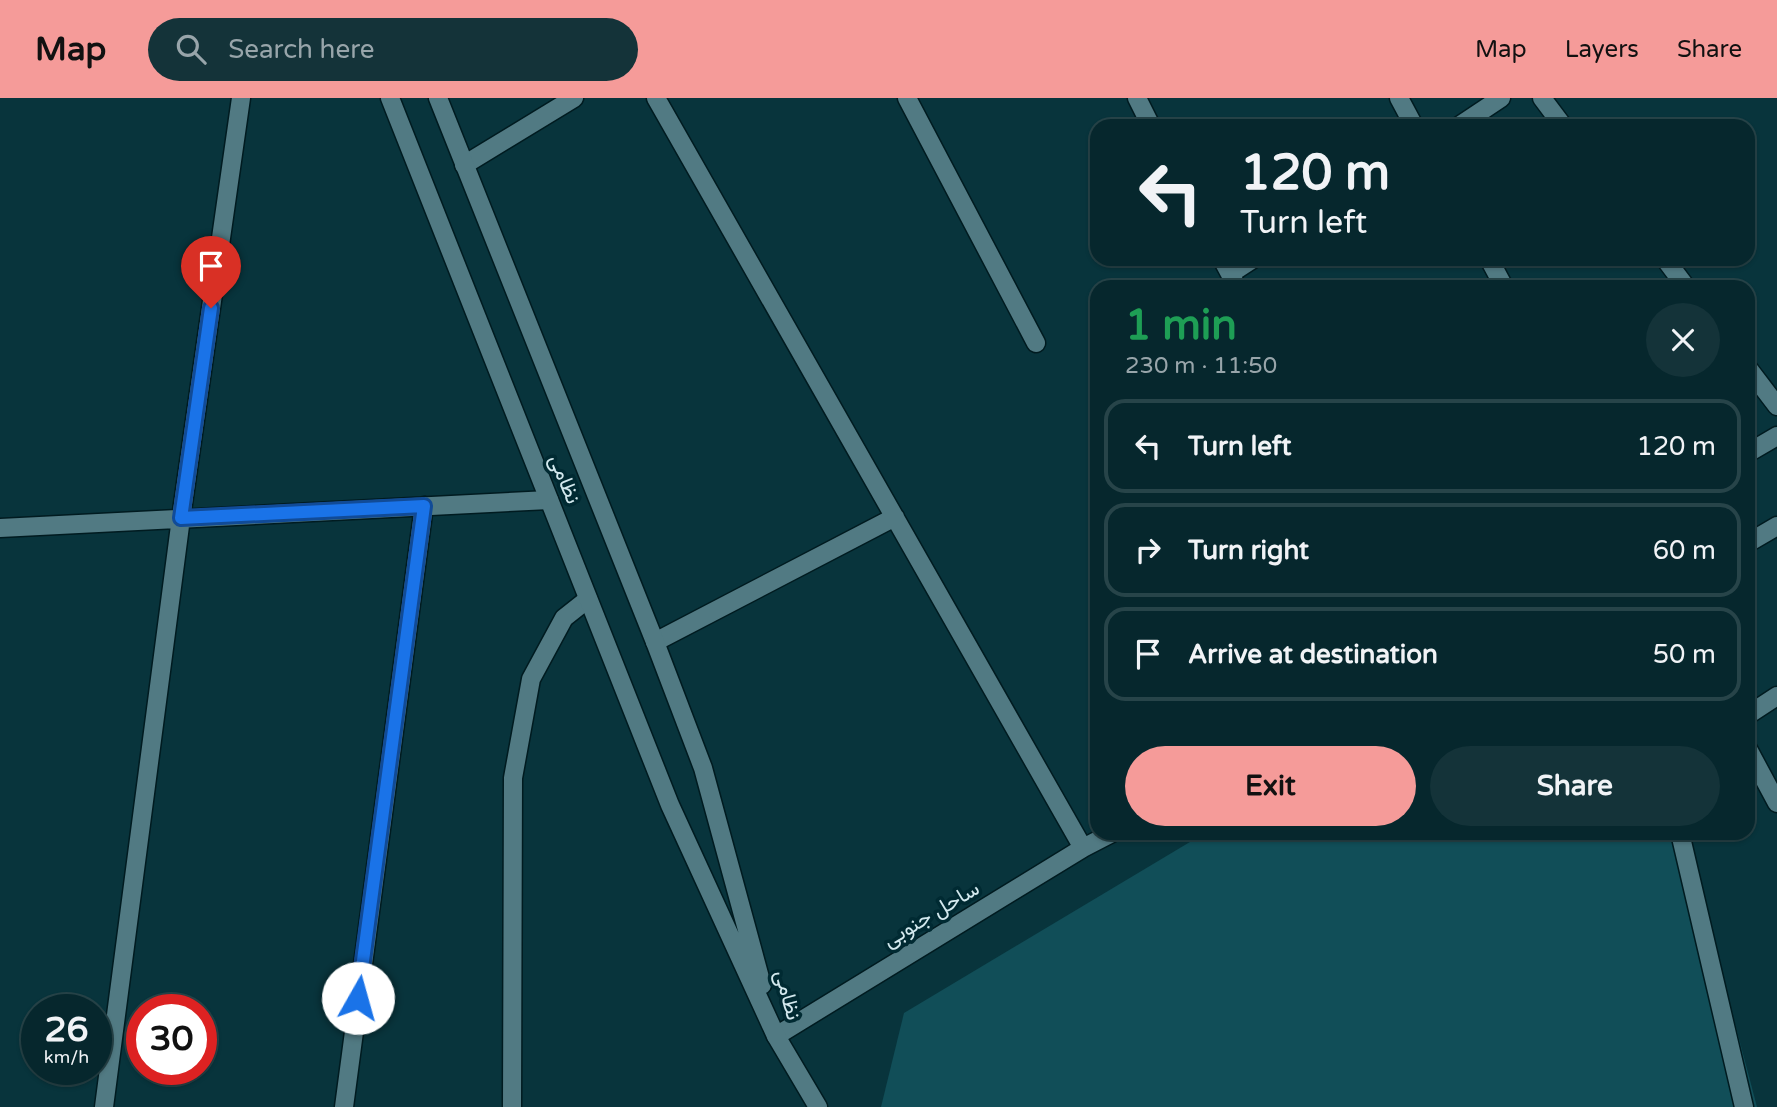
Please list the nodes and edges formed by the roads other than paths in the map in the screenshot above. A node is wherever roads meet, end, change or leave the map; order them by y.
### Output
1 (241, 98) edge
2 (390, 98) edge
3 (438, 98) edge
4 (574, 98) edge
5 (656, 98) edge
6 (907, 98) edge
7 (1136, 98) edge
8 (1399, 98) edge
9 (1501, 98) edge
10 (1542, 98) edge
11 (1147, 119) edge
12 (1410, 119) edge
13 (1470, 119) edge
14 (1558, 119) edge
15 (464, 164) junction
16 (1036, 343) dead end
17 (1755, 378) edge
18 (1777, 406) edge
19 (1777, 436) edge
20 (1755, 449) edge
21 (549, 500) junction
22 (424, 506) junction
23 (895, 517) junction
24 (181, 518) junction
25 (1777, 526) edge
26 (0, 528) edge
27 (1755, 539) edge
28 (588, 599) junction
29 (655, 642) junction
30 (1777, 696) edge
31 (1755, 710) edge
32 (1755, 762) edge
33 (1777, 803) edge
34 (1098, 840) edge
35 (1681, 840) edge
36 (1083, 848) junction
37 (776, 1036) junction
38 (104, 1107) edge
39 (344, 1107) edge
40 (512, 1107) edge
41 (818, 1107) edge
42 (1744, 1107) edge

1 - 24 street
2 - 21 street, نظامی
3 - 15 street, نظامی
4 - 15 street
5 - 23 street
6 - 16 street
7 - 11 street
8 - 12 street
9 - 13 street
10 - 14 street
15 - 29 street, نظامی
17 - 18 street
19 - 20 street
21 - 22 street
21 - 28 street, نظامی
22 - 24 street
22 - 39 street
23 - 29 street
23 - 36 street
24 - 26 street
24 - 38 street
25 - 27 street
28 - 37 street, نظامی
28 - 40 street
29 - 37 street, نظامی
30 - 31 street
32 - 33 street
34 - 36 street, ساحل جنوبی
35 - 42 street
36 - 37 street, ساحل جنوبی
37 - 41 street

